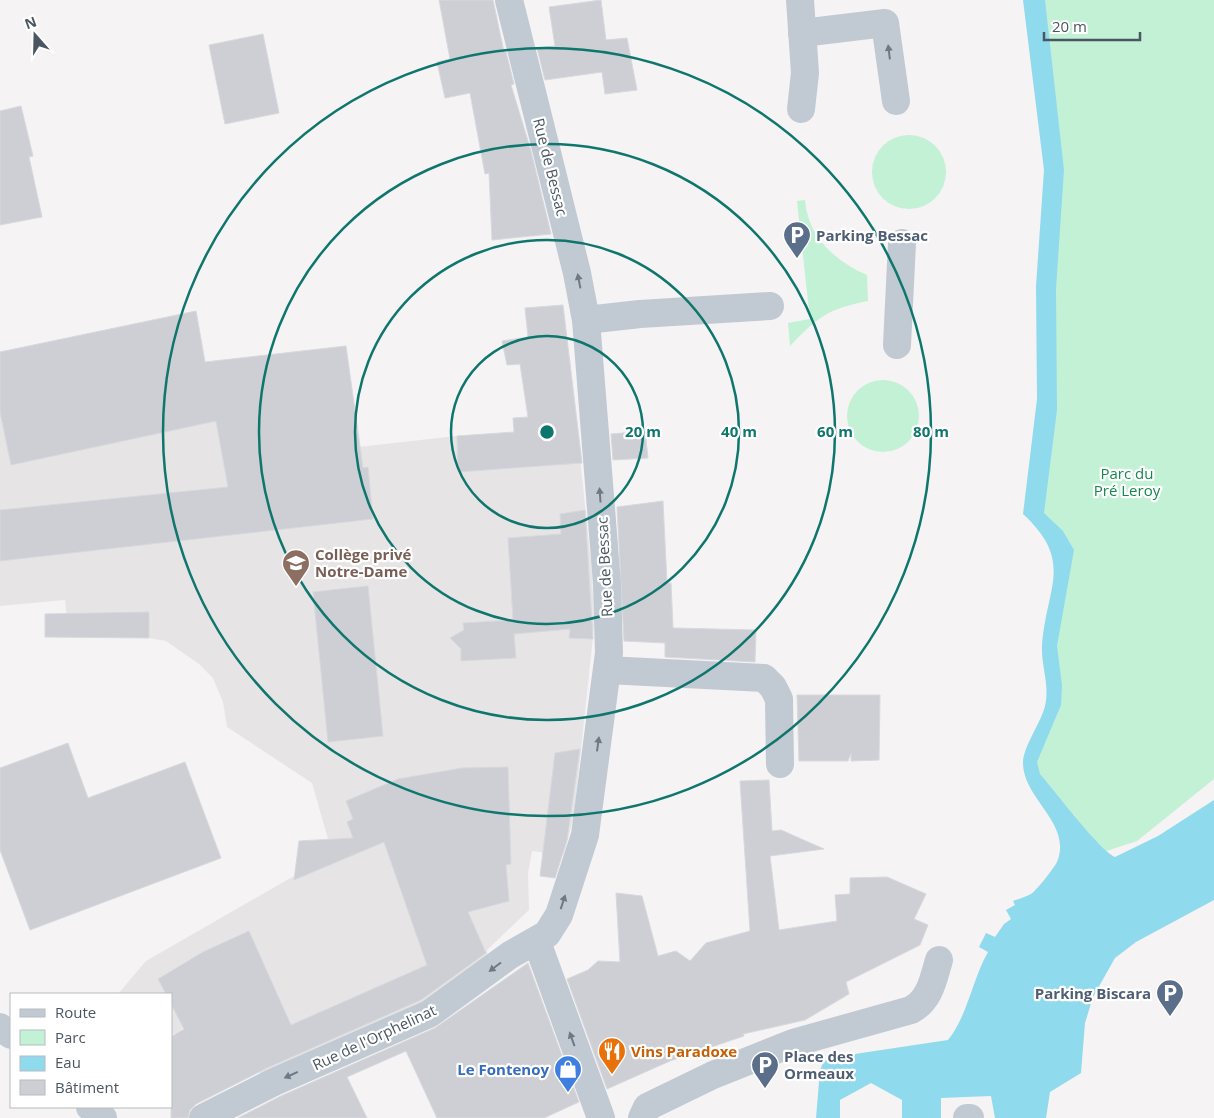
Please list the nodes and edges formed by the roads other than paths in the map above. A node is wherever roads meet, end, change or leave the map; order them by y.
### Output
1 (509, 0) edge
2 (805, 1) edge
3 (802, 33) junction
4 (896, 101) dead end
5 (800, 109) dead end
6 (902, 243) dead end
7 (770, 306) dead end
8 (586, 320) junction
9 (897, 345) dead end
10 (607, 670) junction
11 (780, 764) dead end
12 (537, 942) junction
13 (940, 960) dead end
14 (91, 1108) edge
15 (103, 1118) edge
16 (203, 1118) edge
17 (601, 1118) edge
18 (642, 1118) edge

8 -> 1 street, Rue de Bessac
2 - 3 street
4 -> 3 street
3 - 5 street
6 - 9 street
7 - 8 street
10 -> 8 street, Rue de Bessac
10 - 11 street
12 -> 10 street, Rue de Bessac
12 -> 16 street, Rue de l'Orphelinat
17 -> 12 street
13 - 18 street
14 - 15 street

